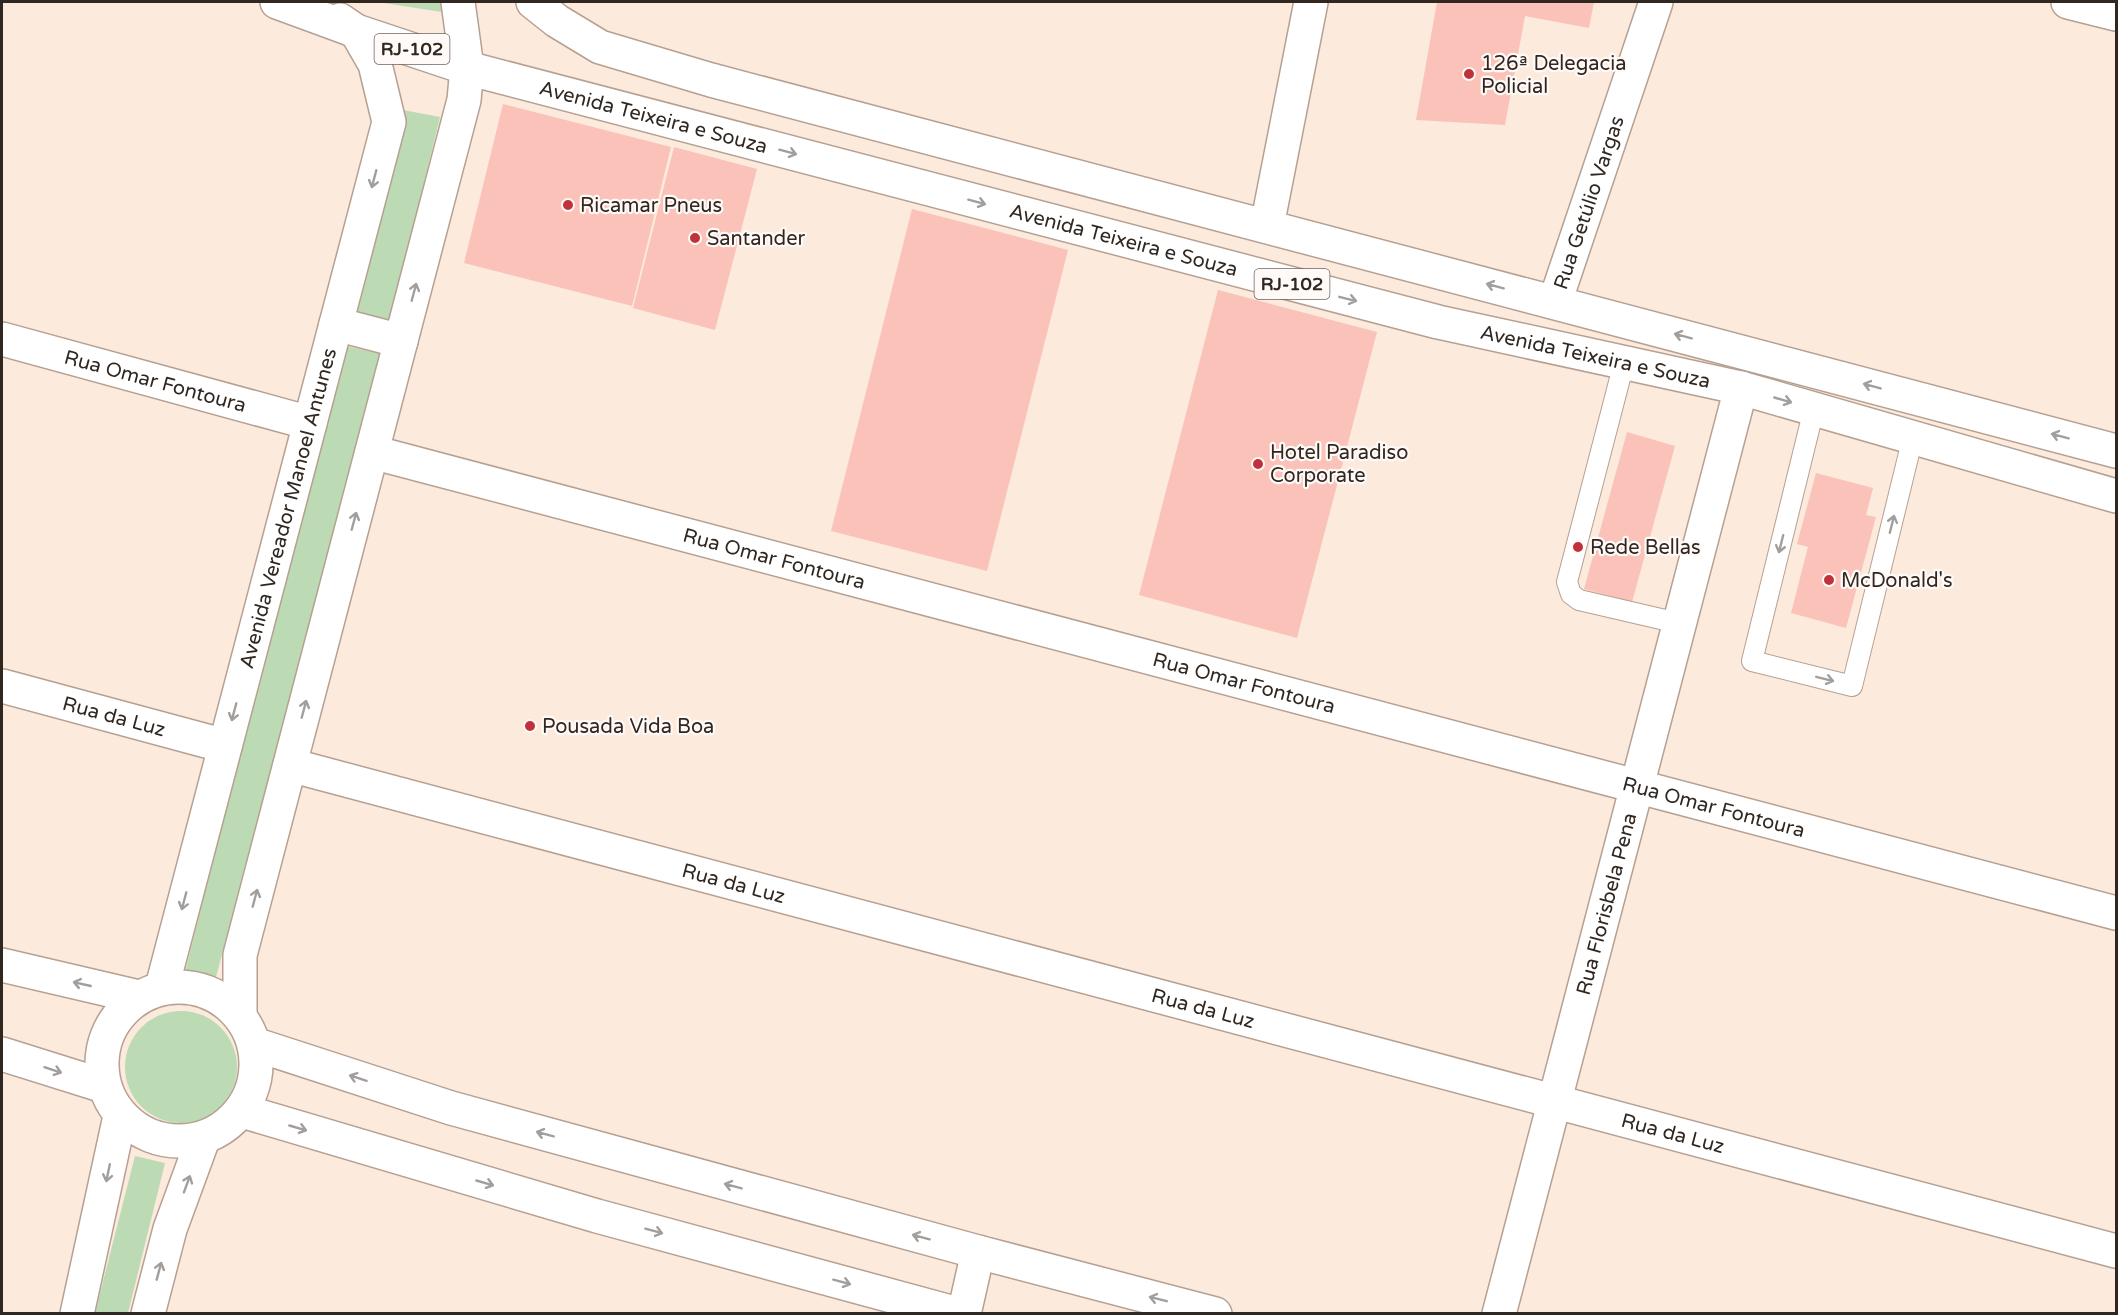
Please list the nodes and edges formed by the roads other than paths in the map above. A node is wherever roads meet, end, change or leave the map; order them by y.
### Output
1 (277, 2) edge
2 (314, 2) edge
3 (458, 2) edge
4 (533, 2) edge
5 (1311, 2) edge
6 (1656, 2) edge
7 (2068, 2) edge
8 (2116, 14) edge
9 (356, 31) junction
10 (467, 68) junction
11 (1267, 226) junction
12 (1555, 302) junction
13 (336, 324) junction
14 (2, 339) edge
15 (401, 341) junction
16 (1624, 363) junction
17 (1741, 388) junction
18 (1814, 409) junction
19 (310, 423) junction
20 (1912, 438) junction
21 (2116, 451) edge
22 (372, 452) junction
23 (2116, 496) edge
24 (1678, 624) junction
25 (2, 686) edge
26 (225, 746) junction
27 (290, 765) junction
28 (1636, 786) junction
29 (2116, 913) edge
30 (2, 965) edge
31 (150, 992) junction
32 (240, 1016) junction
33 (254, 1044) junction
34 (2, 1054) edge
35 (104, 1086) junction
36 (1554, 1101) junction
37 (242, 1111) junction
38 (120, 1116) junction
39 (203, 1139) junction
40 (2116, 1251) edge
41 (978, 1252) junction
42 (77, 1314) edge
43 (148, 1314) edge
44 (958, 1314) edge
45 (964, 1314) edge
46 (1215, 1314) edge
47 (1499, 1314) edge

1 - 9 main road, Avenida Teixeira e Souza / RJ-102
2 - 9 main road
3 - 10 main road
4 - 11 main road, Avenida Teixeira e Souza / RJ-102
5 - 11 main road
6 - 12 main road, Rua Getúlio Vargas
7 - 8 main road
9 - 10 main road, Avenida Teixeira e Souza / RJ-102
9 -> 13 main road, Avenida Vereador Manoel Antunes
15 -> 10 main road
10 -> 16 main road, Avenida Teixeira e Souza / RJ-102
12 -> 11 main road, Avenida Teixeira e Souza / RJ-102
21 -> 12 main road, Avenida Teixeira e Souza / RJ-102
13 - 15 main road
13 - 19 main road, Avenida Vereador Manoel Antunes
14 - 19 main road, Rua Omar Fontoura
15 - 22 main road
16 - 17 main road, Avenida Teixeira e Souza / RJ-102
16 - 24 lane
17 -> 18 main road, Avenida Teixeira e Souza / RJ-102
17 - 24 main road, Rua Florisbela Pena
18 - 20 main road, Avenida Teixeira e Souza / RJ-102
18 -> 20 lane
19 -> 26 main road, Avenida Vereador Manoel Antunes
20 - 23 main road, Avenida Teixeira e Souza / RJ-102
27 -> 22 main road
22 - 28 main road, Rua Omar Fontoura
24 - 28 main road, Rua Florisbela Pena
25 - 26 main road, Rua da Luz
26 -> 31 main road, Avenida Vereador Manoel Antunes
32 -> 27 main road
27 - 36 main road, Rua da Luz
28 - 29 main road, Rua Omar Fontoura
28 - 36 main road, Rua Florisbela Pena
31 -> 30 main road
31 - 32 main road
31 - 35 main road
32 - 33 main road
33 - 37 main road
41 -> 33 main road
34 -> 35 main road
35 - 38 main road
36 - 40 main road, Rua da Luz
36 - 47 main road, Rua Florisbela Pena
37 - 39 main road
37 -> 44 main road
38 - 39 main road
38 -> 42 main road
43 -> 39 main road
41 - 45 main road
46 -> 41 main road

